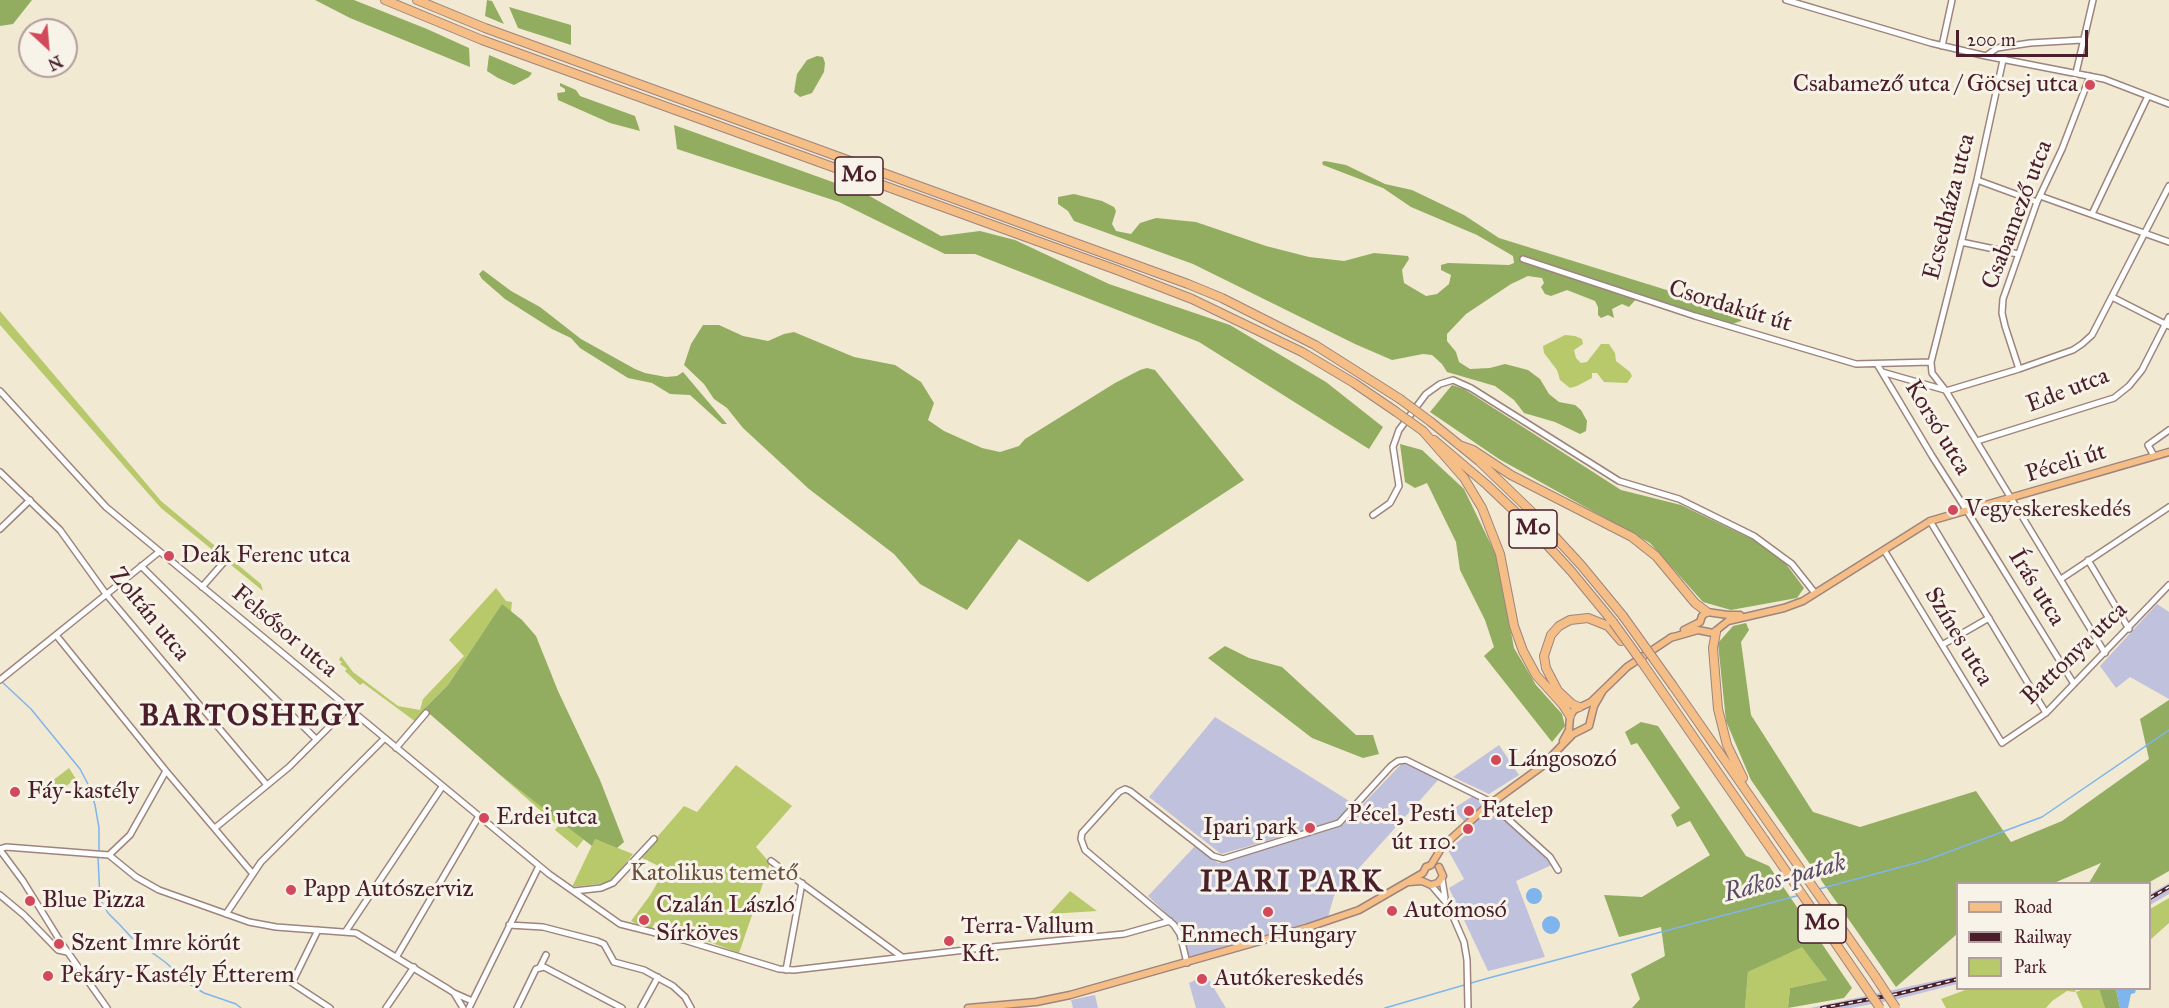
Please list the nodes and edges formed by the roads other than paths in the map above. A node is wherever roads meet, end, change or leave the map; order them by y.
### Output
1 (385, 0) edge
2 (417, 0) edge
3 (1786, 0) edge
4 (1953, 0) edge
5 (2093, 0) edge
6 (2082, 40) junction
7 (1942, 46) junction
8 (1986, 56) junction
9 (2003, 60) junction
10 (2076, 73) junction
11 (2090, 76) junction
12 (2148, 96) junction
13 (2169, 104) edge
14 (1977, 180) junction
15 (2169, 186) edge
16 (2038, 199) junction
17 (2092, 214) junction
18 (2144, 234) junction
19 (1961, 242) junction
20 (2169, 242) edge
21 (2018, 254) junction
22 (1522, 259) dead end
23 (2112, 297) junction
24 (2169, 317) edge
25 (2167, 325) edge
26 (1931, 362) junction
27 (1877, 364) junction
28 (2019, 369) junction
29 (1881, 372) junction
30 (1946, 391) junction
31 (0, 392) edge
32 (2169, 430) edge
33 (1423, 431) junction
34 (1977, 441) junction
35 (1459, 445) junction
36 (2169, 452) edge
37 (2154, 456) junction
38 (0, 472) edge
39 (2012, 499) junction
40 (30, 500) junction
41 (2169, 507) edge
42 (1968, 511) junction
43 (1373, 515) dead end
44 (1930, 521) junction
45 (0, 529) edge
46 (1884, 550) junction
47 (159, 552) junction
48 (2088, 560) junction
49 (224, 562) dead end
50 (141, 566) junction
51 (2061, 579) junction
52 (2169, 585) edge
53 (202, 587) junction
54 (1815, 593) junction
55 (106, 594) junction
56 (1707, 612) junction
57 (1718, 614) junction
58 (1753, 614) junction
59 (1989, 618) junction
60 (1700, 622) junction
61 (1719, 629) junction
62 (2129, 629) junction
63 (1704, 630) junction
64 (56, 635) junction
65 (1670, 638) junction
66 (1942, 645) junction
67 (2105, 653) junction
68 (1641, 661) junction
69 (0, 680) edge
70 (2074, 684) junction
71 (1602, 692) junction
72 (1580, 707) junction
73 (348, 708) junction
74 (426, 713) dead end
75 (2046, 713) junction
76 (1592, 715) junction
77 (1570, 719) junction
78 (1581, 729) junction
79 (316, 739) junction
80 (384, 739) junction
81 (2002, 743) joint
82 (396, 748) junction
83 (1558, 749) junction
84 (165, 771) junction
85 (267, 785) junction
86 (442, 787) junction
87 (1491, 803) junction
88 (1758, 806) junction
89 (478, 816) junction
90 (215, 828) junction
91 (1453, 838) junction
92 (654, 839) dead end
93 (0, 849) edge
94 (109, 855) junction
95 (771, 861) dead end
96 (1431, 865) junction
97 (539, 866) junction
98 (1439, 867) junction
99 (1558, 870) dead end
100 (1423, 873) junction
101 (252, 874) junction
102 (1442, 879) junction
103 (802, 883) junction
104 (1428, 883) junction
105 (1400, 885) junction
106 (574, 891) junction
107 (0, 895) edge
108 (1448, 905) junction
109 (226, 914) junction
110 (1170, 921) junction
111 (509, 925) junction
112 (318, 930) junction
113 (346, 931) junction
114 (65, 952) junction
115 (546, 955) dead end
116 (397, 957) junction
117 (902, 957) junction
118 (1187, 963) junction
119 (414, 967) junction
120 (540, 967) junction
121 (786, 970) junction
122 (658, 977) junction
123 (454, 993) junction
124 (472, 1001) junction
125 (107, 1008) edge
126 (330, 1008) edge
127 (386, 1008) edge
128 (463, 1008) edge
129 (469, 1008) edge
130 (517, 1008) edge
131 (622, 1008) edge
132 (641, 1008) edge
133 (691, 1008) edge
134 (968, 1008) edge
135 (1468, 1008) edge
136 (1880, 1008) edge
137 (1896, 1008) edge

1 - 33 highway, M0, bridge
2 - 35 highway, M0, bridge
3 - 7 street
4 - 7 street
5 - 6 street
6 - 8 street
6 - 10 street
7 - 8 street
8 - 9 street
9 - 10 street
9 - 14 street, Ecsedháza utca
10 - 11 street
11 - 12 street
11 - 16 street, Csabamező utca
12 - 13 street
12 - 17 street
14 - 16 street
14 - 19 street, Ecsedháza utca
15 - 18 street
16 - 17 street
16 - 21 street, Csabamező utca
17 - 18 street
18 - 20 street
18 - 23 street
19 - 21 street
19 - 26 street, Ecsedháza utca
21 - 28 street, Csabamező utca
22 - 27 street, Csordakút út
23 - 25 street
23 - 28 street
24 - 25 street, Ede utca
25 - 34 street, Ede utca
26 - 27 street, Csordakút út
26 - 30 street
27 - 29 street, Korsó utca
28 - 30 street
29 - 30 street
29 - 42 street, Korsó utca
30 - 34 street
31 - 47 street, Felsősor utca
32 - 37 street
33 - 68 highway, M0, bridge
33 - 77 highway
34 - 39 street
35 - 56 highway
35 - 88 highway, M0, bridge
36 - 37 main road, Péceli út
37 - 39 main road, Péceli út
38 - 40 street, Zoltán utca
39 - 42 main road, Péceli út
39 - 51 street
40 - 45 street
40 - 55 street, Zoltán utca
41 - 48 street
42 - 44 main road, Péceli út
42 - 70 street, Írás utca
43 - 54 street
44 - 46 main road, Péceli út
44 - 59 street
46 - 54 main road, Péceli út
46 - 66 street, Színes utca
47 - 50 street
47 - 53 street, Felsősor utca
48 - 51 street
48 - 62 street
49 - 53 street
50 - 55 street
50 - 79 street
51 - 67 street
52 - 62 street, Battonya utca
53 - 73 street, Felsősor utca
54 - 58 main road, Péceli út
55 - 64 street
55 - 85 street, Zoltán utca
56 - 57 main road
56 - 60 main road
57 - 58 main road
57 - 61 main road
58 - 61 main road
59 - 66 street
59 - 75 street
60 - 63 main road
60 - 65 main road
61 - 63 main road
61 - 88 highway
62 - 67 street, Battonya utca
63 - 65 main road
64 - 69 street
64 - 84 street
65 - 71 main road
66 - 81 street, Színes utca
67 - 70 street, Battonya utca
68 - 72 highway, bridge
68 - 136 highway, M0, bridge
70 - 75 street, Battonya utca
71 - 72 main road
71 - 76 main road
72 - 76 main road
72 - 77 main road
73 - 79 street
73 - 80 street, Felsősor utca
74 - 82 street
75 - 81 street, Battonya utca
76 - 78 main road
77 - 78 main road
77 - 83 main road
78 - 83 main road
79 - 85 street
80 - 82 street, Felsősor utca
80 - 101 street
82 - 86 street, Felsősor utca
83 - 87 main road
84 - 90 street
84 - 94 street
85 - 90 street
86 - 89 street, Felsősor utca
86 - 113 street
87 - 91 main road
87 - 99 street
87 - 110 street
88 - 137 highway, M0, bridge
89 - 97 street, Felsősor utca
89 - 116 street
90 - 101 street
91 - 96 main road
91 - 98 main road
92 - 106 street
93 - 94 street
93 - 114 street
94 - 109 street
95 - 103 street
96 - 98 main road
96 - 100 main road
97 - 106 street, Felsősor utca
97 - 111 street
98 - 102 main road
100 - 104 main road
100 - 105 main road
101 - 109 street
102 - 104 main road
102 - 108 street
103 - 117 street
103 - 121 street
104 - 105 main road
104 - 108 street
105 - 118 main road
106 - 121 street, Felsősor utca
107 - 114 street
108 - 135 street
109 - 112 street
110 - 117 street
110 - 118 street
111 - 122 street
111 - 124 street
112 - 113 street
112 - 126 street
113 - 116 street
114 - 125 street
115 - 120 street
116 - 119 street
117 - 121 street
118 - 134 main road
119 - 123 street
119 - 127 street
120 - 130 street
120 - 131 street
122 - 132 street
122 - 133 street
123 - 124 street
123 - 128 street
124 - 129 street

